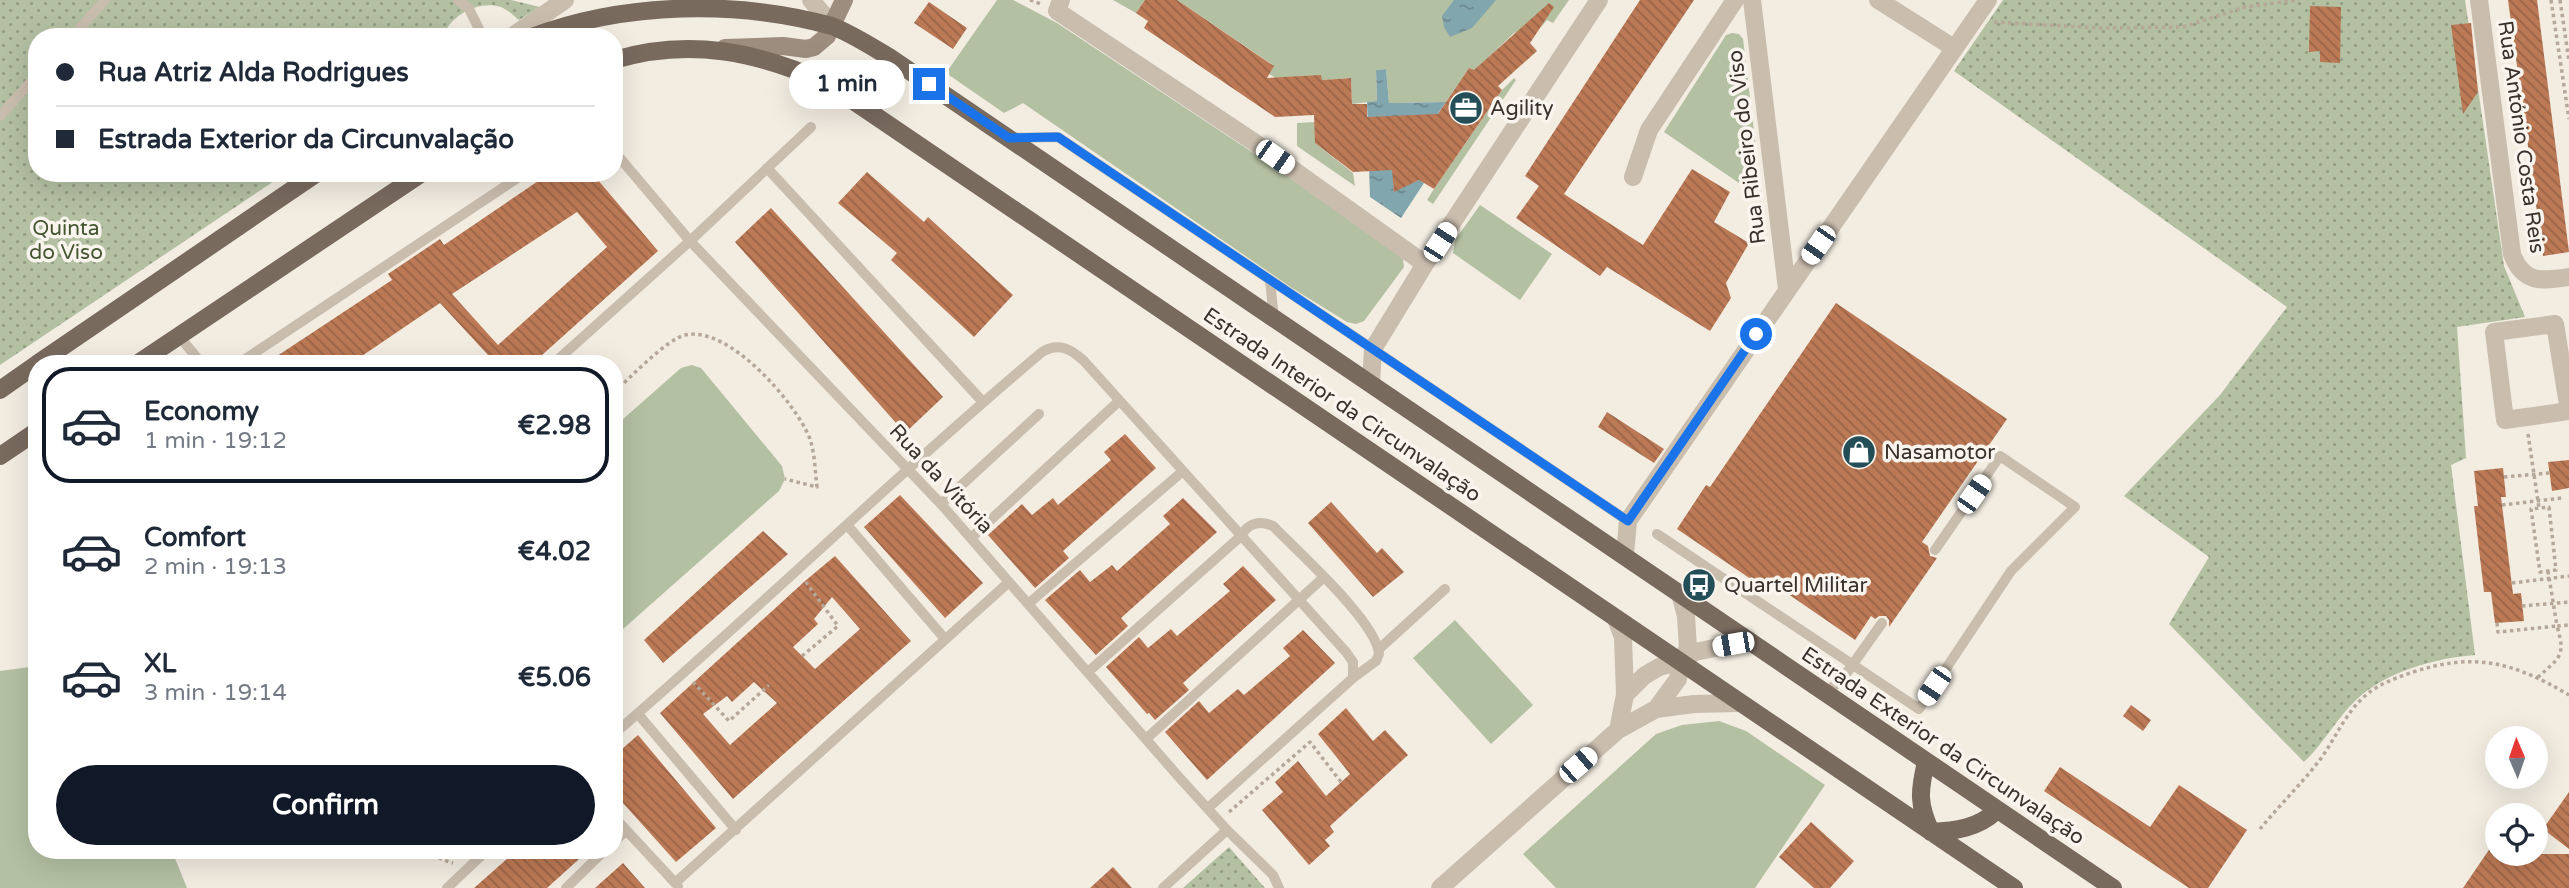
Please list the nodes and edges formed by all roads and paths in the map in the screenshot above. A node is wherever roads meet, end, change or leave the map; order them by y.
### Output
1 (105, 0) edge
2 (458, 0) edge
3 (565, 0) edge
4 (811, 0) edge
5 (844, 0) edge
6 (1061, 0) edge
7 (1599, 0) edge
8 (1735, 0) edge
9 (1752, 0) edge
10 (1878, 0) edge
11 (1988, 0) edge
12 (2299, 0) edge
13 (2479, 0) edge
14 (2551, 0) edge
15 (2560, 0) edge
16 (1975, 19) junction
17 (833, 26) junction
18 (80, 28) edge
19 (478, 28) edge
20 (524, 28) edge
21 (561, 28) edge
22 (1954, 48) junction
23 (701, 49) junction
24 (623, 59) edge
25 (2569, 61) edge
26 (28, 85) edge
27 (0, 116) edge
28 (2569, 119) edge
29 (811, 127) dead end
30 (1009, 138) junction
31 (623, 162) edge
32 (767, 168) junction
33 (1633, 177) dead end
34 (304, 182) edge
35 (409, 182) edge
36 (511, 182) edge
37 (690, 241) junction
38 (1425, 264) junction
39 (2569, 277) edge
40 (1270, 281) junction
41 (1787, 289) junction
42 (1274, 318) junction
43 (179, 336) junction
44 (1373, 349) junction
45 (50, 355) edge
46 (150, 355) edge
47 (195, 355) edge
48 (252, 355) edge
49 (563, 355) edge
50 (28, 370) edge
51 (1371, 383) junction
52 (623, 384) edge
53 (0, 390) edge
54 (1119, 401) junction
55 (983, 402) junction
56 (2569, 411) edge
57 (1039, 414) dead end
58 (2525, 417) junction
59 (28, 437) edge
60 (0, 456) edge
61 (908, 471) junction
62 (1183, 471) junction
63 (2549, 473) dead end
64 (2534, 474) junction
65 (2504, 477) dead end
66 (785, 479) dead end
67 (2561, 498) dead end
68 (2538, 501) junction
69 (941, 504) junction
70 (2502, 505) dead end
71 (2539, 508) junction
72 (1628, 521) junction
73 (848, 526) junction
74 (1657, 534) dead end
75 (1241, 536) junction
76 (971, 538) junction
77 (1935, 550) dead end
78 (1625, 555) junction
79 (797, 571) junction
80 (2548, 571) junction
81 (2569, 576) edge
82 (1323, 578) junction
83 (2550, 579) junction
84 (1009, 582) junction
85 (2512, 583) dead end
86 (1445, 589) dead end
87 (1680, 594) junction
88 (1299, 600) junction
89 (2568, 602) edge
90 (2553, 603) junction
91 (1028, 604) junction
92 (2522, 606) dead end
93 (1616, 619) junction
94 (1882, 623) dead end
95 (2497, 623) dead end
96 (2569, 625) edge
97 (2557, 626) junction
98 (946, 639) junction
99 (1748, 641) junction
100 (1380, 649) junction
101 (802, 656) dead end
102 (1681, 661) junction
103 (1852, 665) junction
104 (1088, 672) junction
105 (684, 673) junction
106 (1353, 678) junction
107 (2537, 679) junction
108 (769, 685) dead end
109 (1825, 692) junction
110 (1625, 695) junction
111 (2569, 695) edge
112 (1740, 703) junction
113 (1656, 709) junction
114 (638, 713) junction
115 (623, 726) edge
116 (1618, 730) junction
117 (1146, 739) junction
118 (1926, 762) junction
119 (1341, 782) dead end
120 (1208, 808) junction
121 (1996, 811) junction
122 (1219, 820) junction
123 (623, 828) edge
124 (2260, 829) dead end
125 (736, 830) junction
126 (1227, 830) junction
127 (626, 831) junction
128 (1931, 832) junction
129 (623, 834) edge
130 (444, 859) edge
131 (478, 859) edge
132 (596, 859) edge
133 (474, 863) junction
134 (677, 885) edge
135 (447, 888) edge
136 (566, 888) edge
137 (1163, 888) edge
138 (1279, 888) edge
139 (1440, 888) edge
140 (2014, 888) edge
141 (2113, 888) edge

1 - 18 lane
2 - 19 lane
3 - 20 street
4 - 17 street
5 - 17 main road
6 - 38 street
7 - 38 street
8 - 33 street, Rua Ribeiro do Viso
9 - 41 street, Rua Ribeiro do Viso
10 - 22 street
11 - 16 street
12 - 16 path
13 - 39 street, Rua António Costa Reis
14 - 28 path
15 - 25 path
16 - 22 street
17 - 21 main road, Estrada Exterior da Circunvalação
17 - 23 main road
17 - 30 main road, Estrada Exterior da Circunvalação
22 - 41 street
23 - 24 main road, Estrada Interior da Circunvalação
23 - 93 main road, Estrada Interior da Circunvalação
26 - 27 lane
29 - 32 lane
30 - 40 lane
30 - 42 main road, Estrada Exterior da Circunvalação
31 - 37 lane, Rua da Vitória
32 - 37 lane
32 - 55 lane
34 - 45 main road
35 - 43 main road
36 - 48 lane
37 - 49 lane
37 - 61 lane, Rua da Vitória
38 - 44 street
40 - 42 lane
40 - 44 lane
41 - 72 street
42 - 51 main road, Estrada Exterior da Circunvalação
43 - 46 main road
43 - 47 lane
44 - 51 street
44 - 72 lane
50 - 53 main road
51 - 78 main road, Estrada Exterior da Circunvalação
52 - 66 path
54 - 55 lane
54 - 62 lane
54 - 76 lane
55 - 61 lane
56 - 58 street
56 - 58 street
57 - 69 lane
58 - 64 path
59 - 60 main road
61 - 69 lane, Rua da Vitória
61 - 73 lane
62 - 75 lane
62 - 91 lane
63 - 64 path
64 - 65 path
64 - 68 path
67 - 68 path
68 - 70 path
68 - 71 path
69 - 76 lane, Rua da Vitória
71 - 80 path
71 - 80 path
72 - 78 street
73 - 79 lane
73 - 98 lane
74 - 103 lane
75 - 82 lane
75 - 88 lane
75 - 104 lane
76 - 84 lane, Rua da Vitória
77 - 103 lane
78 - 87 main road, Estrada Exterior da Circunvalação
79 - 101 path
79 - 105 lane
80 - 83 path
81 - 83 path
82 - 88 lane
82 - 100 lane
83 - 85 path
83 - 90 path
84 - 91 lane, Rua da Vitória
84 - 98 lane
86 - 100 lane
87 - 99 main road, Estrada Exterior da Circunvalação
87 - 102 street
88 - 106 lane
88 - 117 lane
89 - 90 path
90 - 92 path
90 - 97 path
91 - 104 lane, Rua da Vitória
93 - 102 main road, Estrada Interior da Circunvalação
93 - 110 street
94 - 103 lane
95 - 97 path
96 - 97 path
97 - 107 path
98 - 125 lane
99 - 102 street
99 - 109 main road, Estrada Exterior da Circunvalação
100 - 106 lane
102 - 110 street
102 - 112 main road, Estrada Interior da Circunvalação
102 - 113 street
103 - 109 lane
104 - 117 lane, Rua da Vitória
105 - 108 path
105 - 114 lane
106 - 120 lane
107 - 111 path
107 - 124 path
109 - 118 main road, Estrada Exterior da Circunvalação
110 - 116 street
112 - 113 street
112 - 128 main road, Estrada Interior da Circunvalação
113 - 116 street
114 - 115 lane
114 - 125 lane
116 - 139 street
117 - 120 lane, Rua da Vitória
118 - 121 main road, Estrada Exterior da Circunvalação
118 - 128 main road
119 - 122 path
120 - 122 lane, Rua da Vitória
121 - 128 main road
121 - 141 main road, Estrada Exterior da Circunvalação
122 - 126 lane, Rua da Vitória
123 - 127 lane
125 - 134 lane
126 - 137 lane
126 - 138 lane, Rua da Vitória
127 - 129 lane
127 - 134 lane
128 - 140 main road, Estrada Interior da Circunvalação
130 - 133 path
131 - 133 lane
132 - 136 lane
133 - 135 lane

